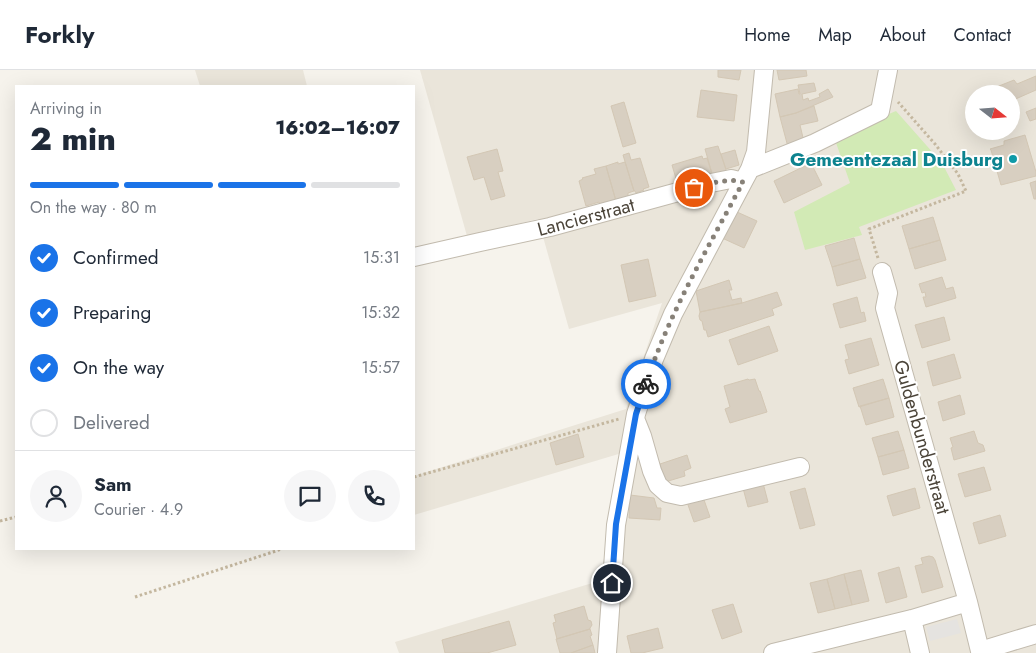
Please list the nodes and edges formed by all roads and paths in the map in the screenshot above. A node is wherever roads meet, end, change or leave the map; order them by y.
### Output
1 (764, 70) edge
2 (888, 70) edge
3 (884, 88) junction
4 (747, 176) junction
5 (415, 257) edge
6 (882, 272) joint
7 (636, 418) junction
8 (800, 467) dead end
9 (415, 477) edge
10 (15, 517) edge
11 (0, 522) edge
12 (279, 550) edge
13 (135, 597) dead end
14 (968, 602) junction
15 (912, 619) junction
16 (1036, 634) edge
17 (607, 653) edge
18 (773, 653) edge
19 (920, 653) edge

1 - 4 street
2 - 3 street
3 - 4 street
3 - 6 path
4 - 5 street, Lancierstraat
4 - 7 street
6 - 14 street, Guldenbunderstraat
7 - 8 street
7 - 9 path
7 - 17 street
10 - 11 path
12 - 13 path
14 - 15 street
14 - 16 street, Guldenbunderstraat
15 - 18 street
15 - 19 street

